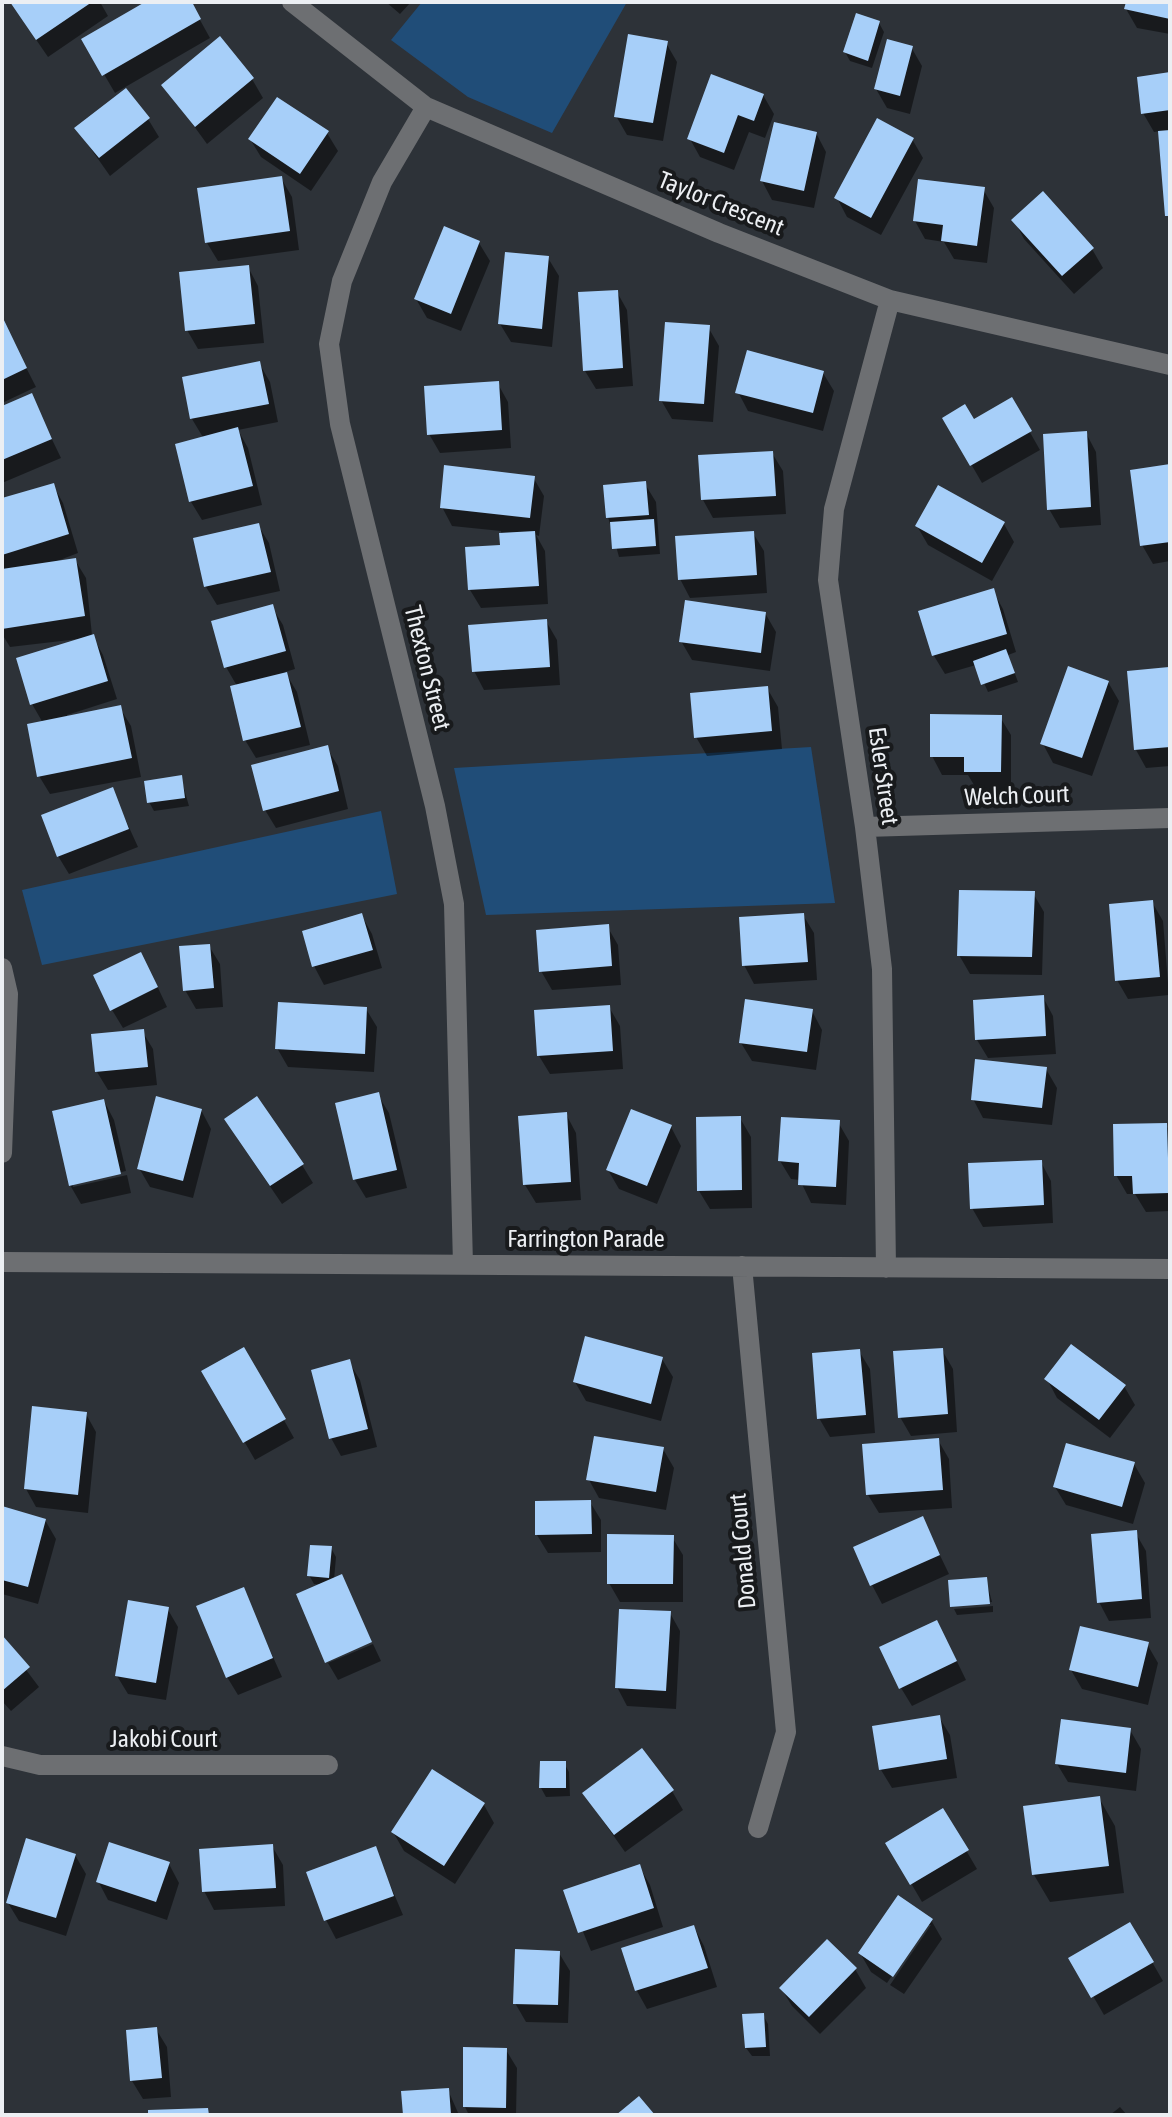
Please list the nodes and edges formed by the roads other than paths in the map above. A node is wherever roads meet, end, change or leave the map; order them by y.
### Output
1 (292, 2) edge
2 (426, 107) junction
3 (890, 300) junction
4 (1170, 365) edge
5 (1170, 818) edge
6 (865, 827) junction
7 (2, 968) edge
8 (2, 1153) edge
9 (2, 1262) edge
10 (463, 1265) junction
11 (742, 1266) junction
12 (886, 1268) junction
13 (1170, 1269) edge
14 (2, 1756) edge
15 (328, 1765) dead end
16 (758, 1828) dead end

1 - 2 street, Taylor Crescent
2 - 3 street, Taylor Crescent
2 - 10 street, Thexton Street
3 - 4 street, Taylor Crescent
3 - 6 street, Esler Street
5 - 6 street, Welch Court
6 - 12 street, Esler Street
7 - 8 street
9 - 10 street, Farrington Parade
10 - 11 street, Farrington Parade
11 - 12 street, Farrington Parade
11 - 16 street, Donald Court
12 - 13 street, Farrington Parade
14 - 15 street, Jakobi Court

